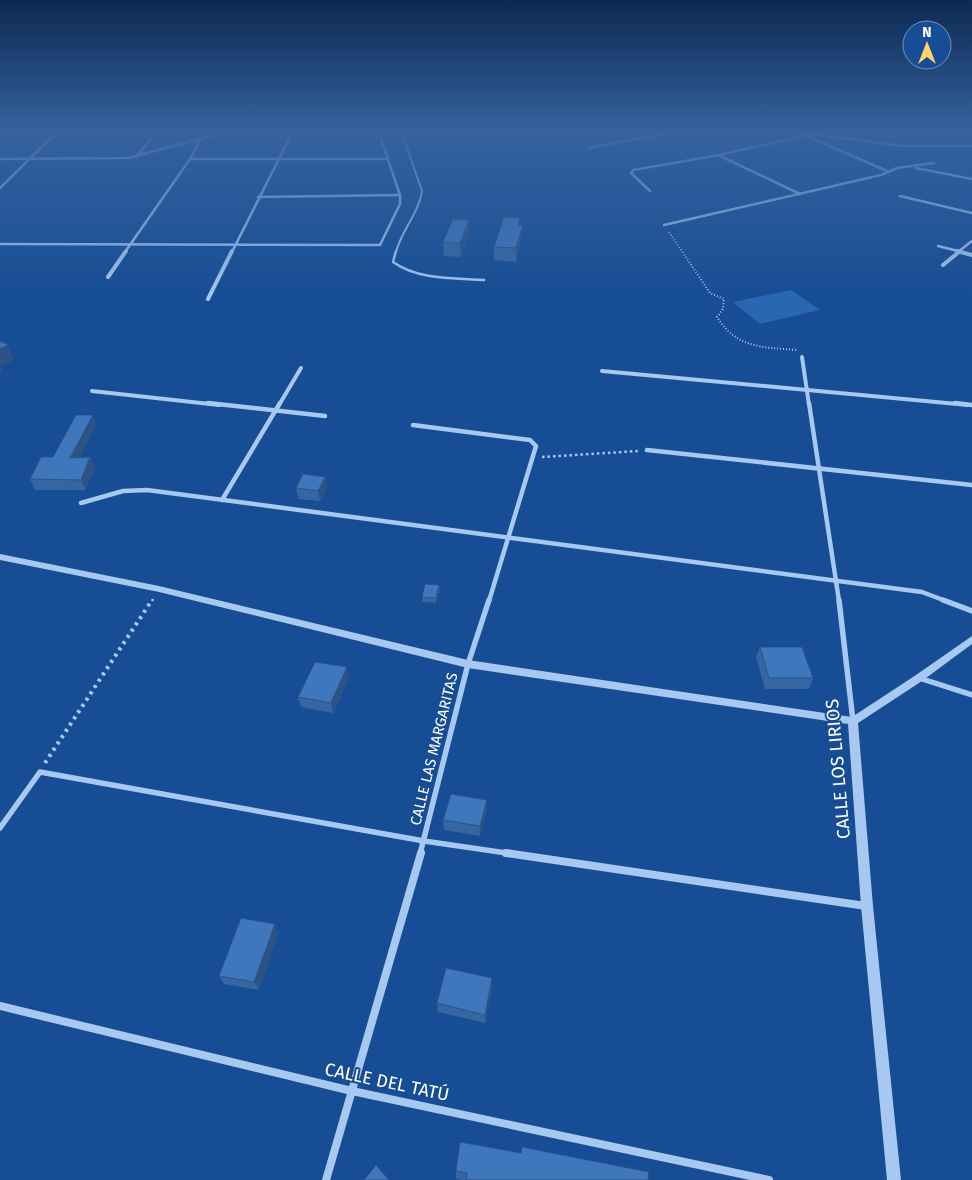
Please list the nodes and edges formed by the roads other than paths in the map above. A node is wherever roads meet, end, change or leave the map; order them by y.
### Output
1 (170, 188) edge
2 (263, 188) edge
3 (397, 188) edge
4 (421, 188) edge
5 (647, 188) edge
6 (788, 188) edge
7 (825, 188) edge
8 (650, 191) dead end
9 (800, 194) junction
10 (400, 195) junction
11 (900, 196) dead end
12 (258, 197) junction
13 (972, 213) edge
14 (664, 225) road end
15 (972, 241) edge
16 (236, 243) junction
17 (0, 244) edge
18 (132, 244) junction
19 (938, 246) dead end
20 (960, 252) junction
21 (972, 255) edge
22 (944, 265) dead end
23 (108, 277) dead end
24 (484, 280) dead end
25 (208, 299) dead end
26 (802, 357) road end
27 (301, 368) dead end
28 (602, 371) dead end
29 (806, 389) junction
30 (92, 391) dead end
31 (972, 405) edge
32 (325, 416) dead end
33 (413, 425) dead end
34 (646, 450) road end
35 (820, 470) junction
36 (972, 485) edge
37 (222, 500) junction
38 (81, 504) dead end
39 (510, 537) junction
40 (0, 557) edge
41 (838, 582) junction
42 (972, 611) edge
43 (972, 639) edge
44 (468, 664) junction
45 (919, 678) junction
46 (972, 696) edge
47 (853, 720) junction
48 (0, 828) edge
49 (424, 840) junction
50 (867, 906) junction
51 (0, 1006) edge
52 (352, 1091) junction
53 (326, 1180) edge
54 (769, 1180) edge
55 (894, 1180) edge

1 - 18 street
2 - 12 street
3 - 10 street
4 - 24 lane
5 - 8 street
6 - 9 street
7 - 9 street
9 - 14 street
10 - 12 street
10 - 16 street
11 - 13 street
12 - 16 street
15 - 20 street
16 - 18 street
16 - 25 street
17 - 18 street
18 - 23 street
19 - 20 street
20 - 21 street
20 - 22 street
26 - 29 street, CALLE LOS LIRIOS
27 - 37 street
28 - 29 street
29 - 31 street
29 - 35 street, CALLE LOS LIRIOS
30 - 32 street
33 - 39 street, CALLE LAS MARGARITAS
34 - 35 street
35 - 36 street
35 - 41 street, CALLE LOS LIRIOS
37 - 38 street
37 - 39 street
39 - 41 street
39 - 44 street, CALLE LAS MARGARITAS
40 - 44 street
41 - 42 street
41 - 47 street, CALLE LOS LIRIOS
43 - 45 street
44 - 47 street
44 - 49 street, CALLE LAS MARGARITAS
45 - 46 street
45 - 47 street
47 - 50 street, CALLE LOS LIRIOS
48 - 49 street
49 - 50 street
49 - 52 street, CALLE LAS MARGARITAS
50 - 55 street, CALLE LOS LIRIOS
51 - 52 street, CALLE DEL TATÚ
52 - 53 street, CALLE LAS MARGARITAS
52 - 54 street, CALLE DEL TATÚ

